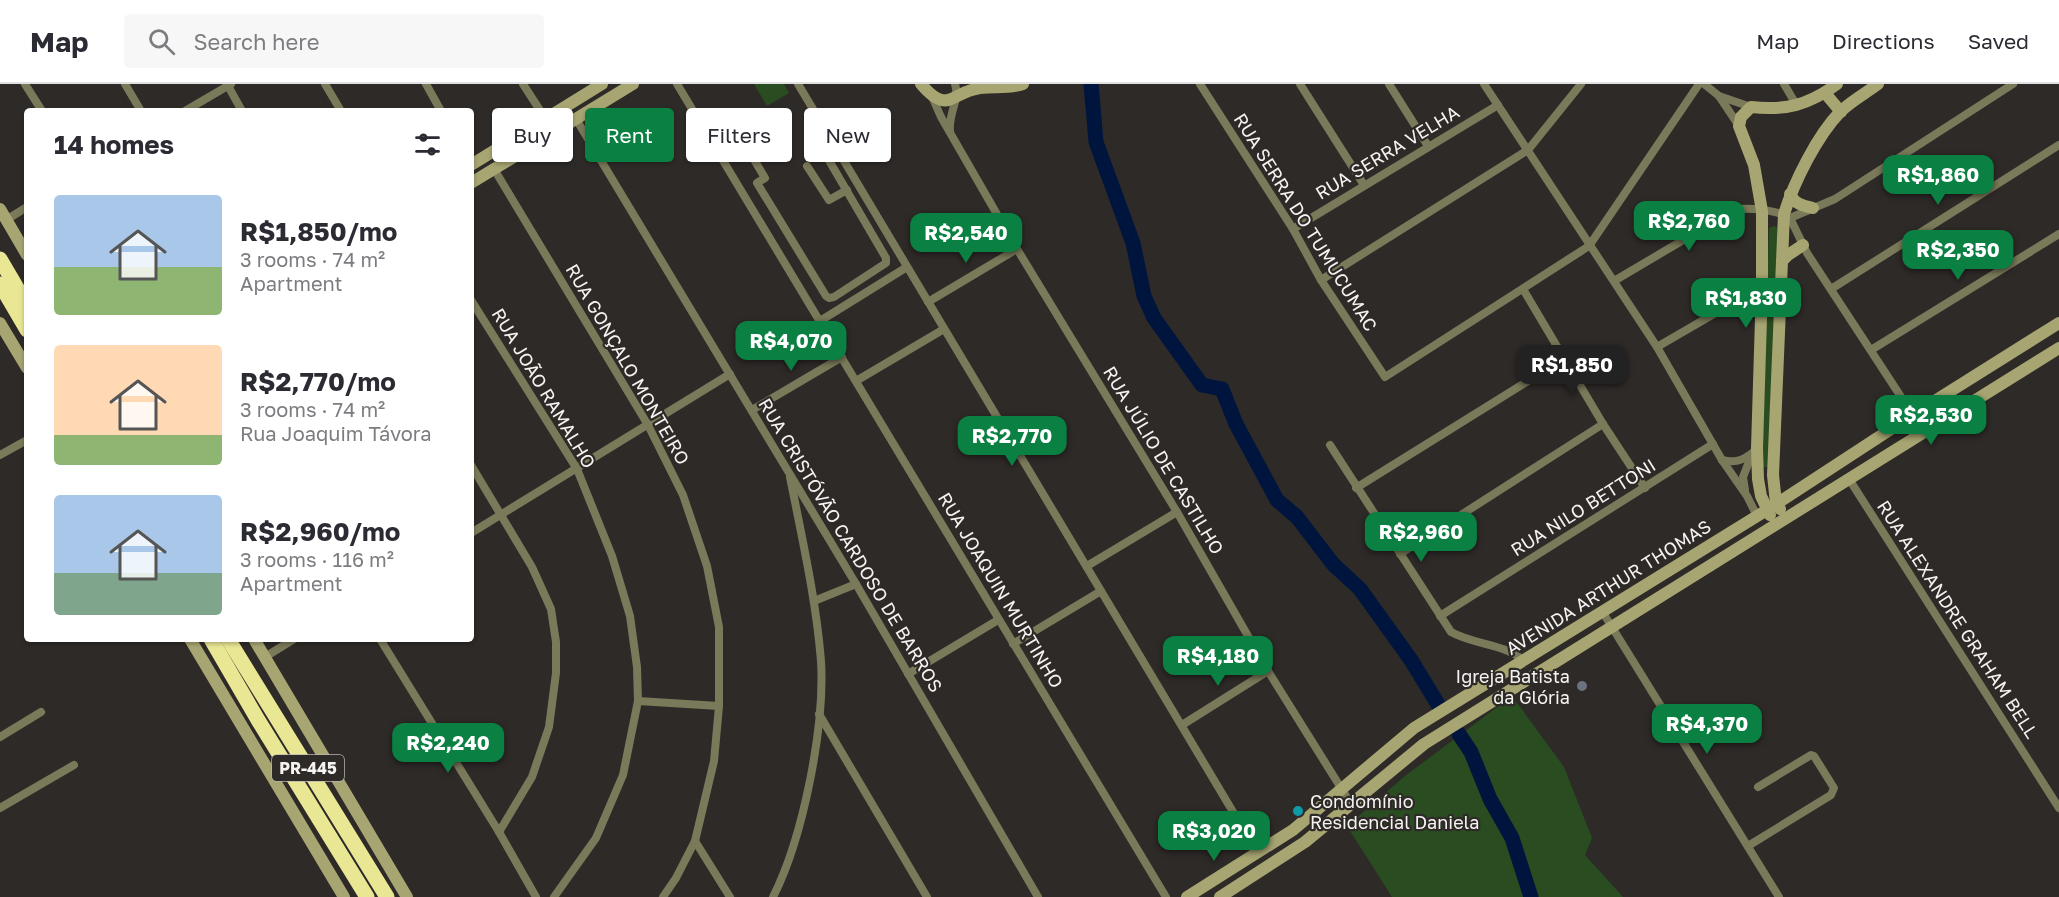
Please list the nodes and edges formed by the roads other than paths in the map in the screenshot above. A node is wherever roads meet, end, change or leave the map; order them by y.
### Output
1 (25, 84) edge
2 (125, 84) edge
3 (325, 84) edge
4 (426, 84) edge
5 (523, 84) edge
6 (602, 84) edge
7 (633, 84) edge
8 (677, 84) edge
9 (798, 84) edge
10 (921, 84) edge
11 (955, 84) edge
12 (1023, 84) edge
13 (1200, 84) edge
14 (1300, 84) edge
15 (1389, 84) edge
16 (1484, 84) edge
17 (1581, 84) edge
18 (1699, 84) edge
19 (1704, 84) edge
20 (1784, 84) edge
21 (1837, 84) edge
22 (1878, 84) edge
23 (2013, 84) edge
24 (229, 85) edge
25 (975, 86) edge
26 (930, 89) edge
27 (1825, 93) junction
28 (1719, 96) junction
29 (955, 98) junction
30 (1498, 105) junction
31 (1797, 106) junction
32 (1751, 107) junction
33 (40, 108) edge
34 (139, 108) edge
35 (190, 108) edge
36 (240, 108) edge
37 (339, 108) edge
38 (439, 108) edge
39 (538, 108) edge
40 (563, 108) edge
41 (1840, 112) junction
42 (576, 118) junction
43 (573, 120) edge
44 (1739, 126) junction
45 (950, 131) junction
46 (2059, 145) edge
47 (1428, 146) junction
48 (1528, 150) junction
49 (492, 151) edge
50 (474, 162) edge
51 (505, 162) edge
52 (755, 162) edge
53 (830, 162) edge
54 (807, 166) dead end
55 (494, 169) junction
56 (474, 181) edge
57 (1364, 185) junction
58 (847, 190) junction
59 (1790, 194) junction
60 (24, 208) edge
61 (1814, 208) junction
62 (1762, 211) junction
63 (3, 214) edge
64 (1787, 216) junction
65 (1293, 229) junction
66 (2059, 234) edge
67 (1803, 245) junction
68 (1589, 246) junction
69 (1017, 249) junction
70 (24, 250) edge
71 (0, 259) edge
72 (1782, 261) junction
73 (907, 267) junction
74 (1321, 280) junction
75 (1614, 281) junction
76 (0, 284) edge
77 (854, 285) junction
78 (1762, 286) junction
79 (1523, 289) junction
80 (1831, 289) junction
81 (861, 296) junction
82 (24, 300) edge
83 (928, 302) junction
84 (474, 305) edge
85 (820, 321) junction
86 (2059, 322) edge
87 (0, 323) edge
88 (24, 325) edge
89 (944, 329) junction
90 (1657, 347) junction
91 (2059, 348) edge
92 (1871, 350) junction
93 (842, 357) junction
94 (1565, 358) junction
95 (24, 363) edge
96 (730, 375) junction
97 (856, 381) junction
98 (752, 410) junction
99 (1914, 414) junction
100 (1603, 424) junction
101 (648, 425) junction
102 (1924, 432) junction
103 (24, 442) edge
104 (1713, 444) junction
105 (1329, 445) dead end
106 (1754, 451) junction
107 (0, 455) edge
108 (1722, 460) junction
109 (577, 469) junction
110 (474, 470) edge
111 (789, 470) junction
112 (1849, 479) junction
113 (1356, 488) junction
114 (1645, 488) junction
115 (1747, 496) junction
116 (1767, 510) junction
117 (1177, 512) junction
118 (501, 516) junction
119 (1781, 520) junction
120 (474, 531) edge
121 (1400, 554) junction
122 (1087, 566) junction
123 (856, 584) junction
124 (1101, 591) junction
125 (814, 602) junction
126 (1602, 611) junction
127 (1440, 616) junction
128 (998, 620) junction
129 (1612, 626) junction
130 (192, 642) edge
131 (213, 642) edge
132 (230, 642) edge
133 (256, 642) edge
134 (289, 642) edge
135 (382, 642) edge
136 (1013, 644) junction
137 (265, 657) junction
138 (1523, 660) junction
139 (1268, 671) junction
140 (908, 674) junction
141 (638, 701) junction
142 (719, 706) junction
143 (40, 712) dead end
144 (819, 714) junction
145 (1182, 725) junction
146 (0, 737) edge
147 (74, 765) dead end
148 (1758, 787) dead end
149 (1341, 789) junction
150 (1351, 804) junction
151 (0, 808) edge
152 (2059, 808) edge
153 (499, 832) junction
154 (695, 841) junction
155 (1748, 846) junction
156 (1257, 852) junction
157 (341, 891) edge
158 (367, 897) edge
159 (387, 897) edge
160 (408, 897) edge
161 (536, 897) edge
162 (554, 897) edge
163 (663, 897) edge
164 (730, 897) edge
165 (773, 897) edge
166 (927, 897) edge
167 (1038, 897) edge
168 (1166, 897) edge
169 (1186, 897) edge
170 (1220, 897) edge
171 (1779, 897) edge

1 - 33 street
2 - 34 street
3 - 37 street
4 - 38 street
5 - 39 street
6 - 40 street
7 - 42 street
8 - 85 street, RUA JOAQUIN MURTINHO
9 - 73 street
10 - 26 street
11 - 29 street
12 - 25 street
13 - 65 street, RUA SERRA DO TUMUCUMAC
14 - 57 street
15 - 47 street
16 - 30 street
17 - 48 street
18 - 68 street
19 - 28 street
20 - 31 street
21 - 27 street
22 - 41 street
23 - 61 street
24 - 35 street
24 - 36 street
25 - 29 street
26 - 29 street
26 - 45 street, RUA JÚLIO DE CASTILHO
27 - 31 street
27 - 41 street
28 - 32 street
28 - 44 street
29 - 45 street
30 - 47 street, RUA SERRA VELHA
30 - 48 street
31 - 32 street
32 - 44 street
41 - 59 street
42 - 43 street
42 - 96 street, RUA CRISTÓVÃO CARDOSO DE BARROS
44 - 62 street
45 - 69 street, RUA JÚLIO DE CASTILHO
46 - 80 street
47 - 57 street, RUA SERRA VELHA
48 - 68 street
48 - 74 street
49 - 50 street
51 - 55 street
52 - 77 street
53 - 58 street
54 - 58 street
55 - 56 street
55 - 101 street, RUA GONÇALO MONTEIRO
57 - 65 street, RUA SERRA VELHA
58 - 77 street
59 - 61 street
59 - 64 street
60 - 63 street
61 - 64 street
62 - 64 street
62 - 75 street
62 - 78 street
63 - 70 street
64 - 67 street
64 - 72 street
65 - 74 street, RUA SERRA DO TUMUCUMAC
66 - 92 street
67 - 72 street
67 - 80 street
68 - 75 street
68 - 79 street
69 - 83 street
69 - 117 street, RUA JÚLIO DE CASTILHO
71 - 82 highway
72 - 116 street
73 - 81 street
73 - 83 street
74 - 79 street, RUA SERRA DO TUMUCUMAC
75 - 90 street
76 - 88 highway
77 - 81 street
78 - 90 street
78 - 106 street
79 - 94 street
80 - 92 street
81 - 85 street
83 - 89 street
84 - 109 street, RUA JOÃO RAMALHO
85 - 93 street, RUA JOAQUIN MURTINHO
86 - 99 street, AVENIDA ARTHUR THOMAS
87 - 95 street
89 - 97 street
89 - 122 street
90 - 104 street
91 - 102 street, AVENIDA ARTHUR THOMAS
92 - 99 street
93 - 97 street, RUA JOAQUIN MURTINHO
93 - 98 street
94 - 100 street
94 - 113 street
96 - 98 street, RUA CRISTÓVÃO CARDOSO DE BARROS
96 - 101 street
97 - 128 street, RUA JOAQUIN MURTINHO
98 - 111 street, RUA CRISTÓVÃO CARDOSO DE BARROS
99 - 102 street
99 - 116 street, AVENIDA ARTHUR THOMAS
100 - 114 street
100 - 121 street
101 - 109 street
101 - 142 street, RUA GONÇALO MONTEIRO
102 - 112 street, AVENIDA ARTHUR THOMAS
103 - 107 street
104 - 108 street
104 - 114 street, RUA NILO BETTONI
105 - 113 street
106 - 108 street
106 - 115 street
106 - 116 street
108 - 115 street
109 - 118 street
109 - 141 street, RUA JOÃO RAMALHO
110 - 118 street
111 - 123 street, RUA CRISTÓVÃO CARDOSO DE BARROS
111 - 125 street
112 - 119 street, AVENIDA ARTHUR THOMAS
112 - 152 street, RUA ALEXANDRE GRAHAM BELL
113 - 121 street
114 - 127 street, RUA NILO BETTONI
115 - 116 street
116 - 119 street
116 - 126 street, AVENIDA ARTHUR THOMAS
117 - 122 street
117 - 139 street, RUA JÚLIO DE CASTILHO
118 - 120 street
118 - 153 street
119 - 129 street, AVENIDA ARTHUR THOMAS
121 - 127 street
122 - 124 street
123 - 125 street
123 - 140 street, RUA CRISTÓVÃO CARDOSO DE BARROS
124 - 136 street
124 - 145 street
125 - 144 street
126 - 129 street
126 - 138 street, AVENIDA ARTHUR THOMAS
127 - 138 street
128 - 136 street, RUA JOAQUIN MURTINHO
128 - 140 street
129 - 150 street, AVENIDA ARTHUR THOMAS
129 - 155 street
130 - 157 street, PR-445
131 - 158 highway, PR-445
132 - 159 highway, PR-445
133 - 137 street, PR-445
134 - 137 street
135 - 153 street
136 - 168 street, RUA JOAQUIN MURTINHO
137 - 160 street, PR-445
138 - 149 street, AVENIDA ARTHUR THOMAS
139 - 145 street
139 - 149 street, RUA JÚLIO DE CASTILHO
140 - 167 street, RUA CRISTÓVÃO CARDOSO DE BARROS
141 - 142 street
141 - 162 street, RUA JOÃO RAMALHO
142 - 154 street, RUA GONÇALO MONTEIRO
143 - 146 street
144 - 165 street
144 - 166 street
145 - 156 street
147 - 151 street
148 - 155 street
149 - 150 street, RUA JÚLIO DE CASTILHO
149 - 156 street, AVENIDA ARTHUR THOMAS
150 - 170 street, AVENIDA ARTHUR THOMAS
153 - 161 street
154 - 163 street, RUA GONÇALO MONTEIRO
154 - 164 street
155 - 171 street
156 - 169 street, AVENIDA ARTHUR THOMAS

